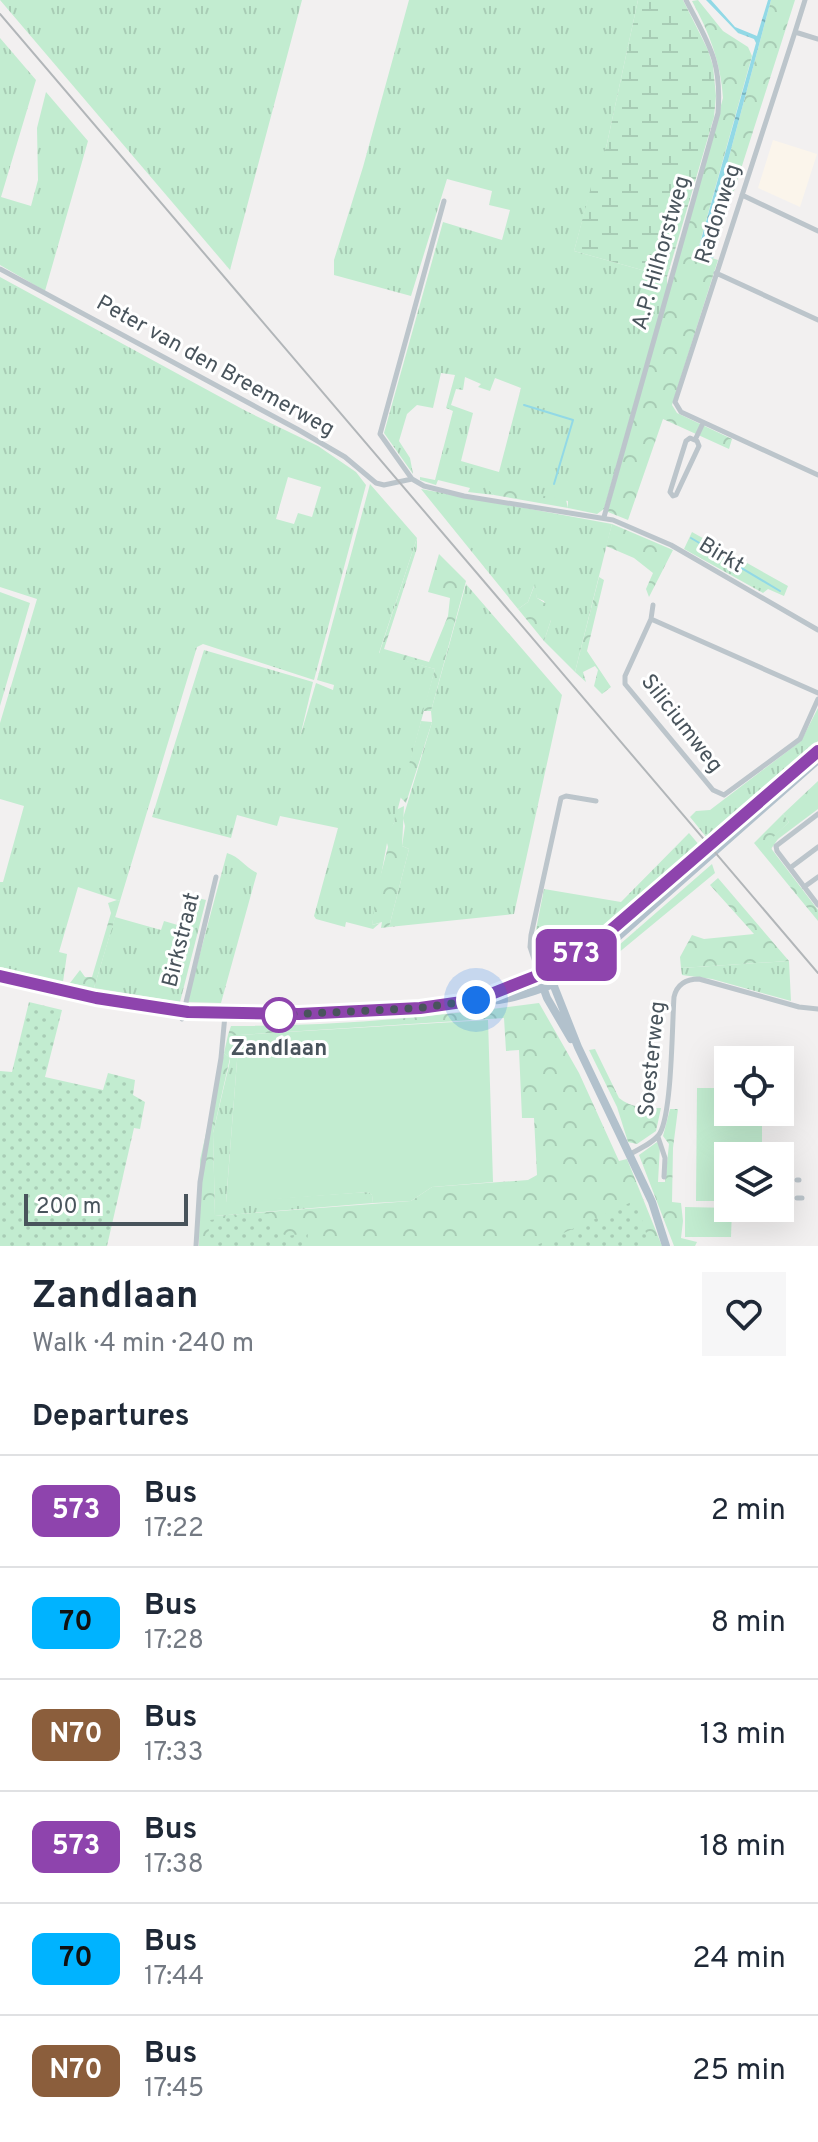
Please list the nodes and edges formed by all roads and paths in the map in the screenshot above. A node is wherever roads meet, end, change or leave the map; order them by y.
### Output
1 (686, 0) edge
2 (805, 0) edge
3 (795, 32) junction
4 (818, 39) edge
5 (742, 195) junction
6 (444, 201) dead end
7 (818, 231) edge
8 (0, 269) edge
9 (716, 273) junction
10 (818, 320) edge
11 (703, 423) junction
12 (695, 440) junction
13 (679, 463) junction
14 (689, 467) junction
15 (818, 475) edge
16 (412, 479) junction
17 (604, 517) junction
18 (653, 605) dead end
19 (651, 619) junction
20 (818, 630) edge
21 (818, 693) edge
22 (818, 699) edge
23 (818, 751) edge
24 (818, 760) edge
25 (596, 801) dead end
26 (818, 814) edge
27 (726, 837) junction
28 (818, 847) edge
29 (699, 860) junction
30 (790, 868) junction
31 (216, 877) dead end
32 (818, 877) edge
33 (804, 887) junction
34 (818, 905) edge
35 (533, 929) junction
36 (548, 971) junction
37 (539, 975) junction
38 (0, 976) edge
39 (554, 983) junction
40 (543, 988) junction
41 (476, 1000) junction
42 (818, 1009) edge
43 (225, 1014) junction
44 (183, 1015) junction
45 (578, 1047) junction
46 (658, 1137) junction
47 (630, 1154) junction
48 (664, 1177) dead end
49 (196, 1246) edge
50 (666, 1246) edge

1 - 17 street, A.P. Hilhorstweg
2 - 3 street, Radonweg
3 - 4 street
3 - 5 street, Radonweg
5 - 7 street
5 - 9 street, Radonweg
6 - 16 street
8 - 16 street, Peter van den Breemerweg
9 - 10 street
9 - 11 street, Radonweg
11 - 12 street
11 - 15 street
12 - 13 street
12 - 14 street
13 - 14 street
13 - 14 street
16 - 17 street, Peter van den Breemerweg
17 - 20 street, Birkt
18 - 19 street
19 - 21 street
19 - 22 street, Siliciumweg
23 - 27 main road
24 - 27 main road
25 - 35 street
26 - 30 street
27 - 29 main road
28 - 30 street
29 - 36 main road, Birkstraat
29 - 39 main road, Birkstraat
30 - 33 street
31 - 44 street, Birkstraat
32 - 33 street
33 - 34 street
35 - 36 street
35 - 37 street
36 - 37 main road, Birkstraat
36 - 39 main road
37 - 40 main road
37 - 41 main road, Birkstraat
38 - 44 main road, Birkstraat
39 - 40 main road, Birkstraat
39 - 45 main road
40 - 41 main road, Birkstraat
40 - 45 main road
41 - 43 main road, Birkstraat
42 - 46 street, Soesterweg
43 - 44 main road, Birkstraat
43 - 49 street
45 - 47 main road
46 - 47 street, Soesterweg
46 - 48 street, Soesterweg
47 - 50 main road

